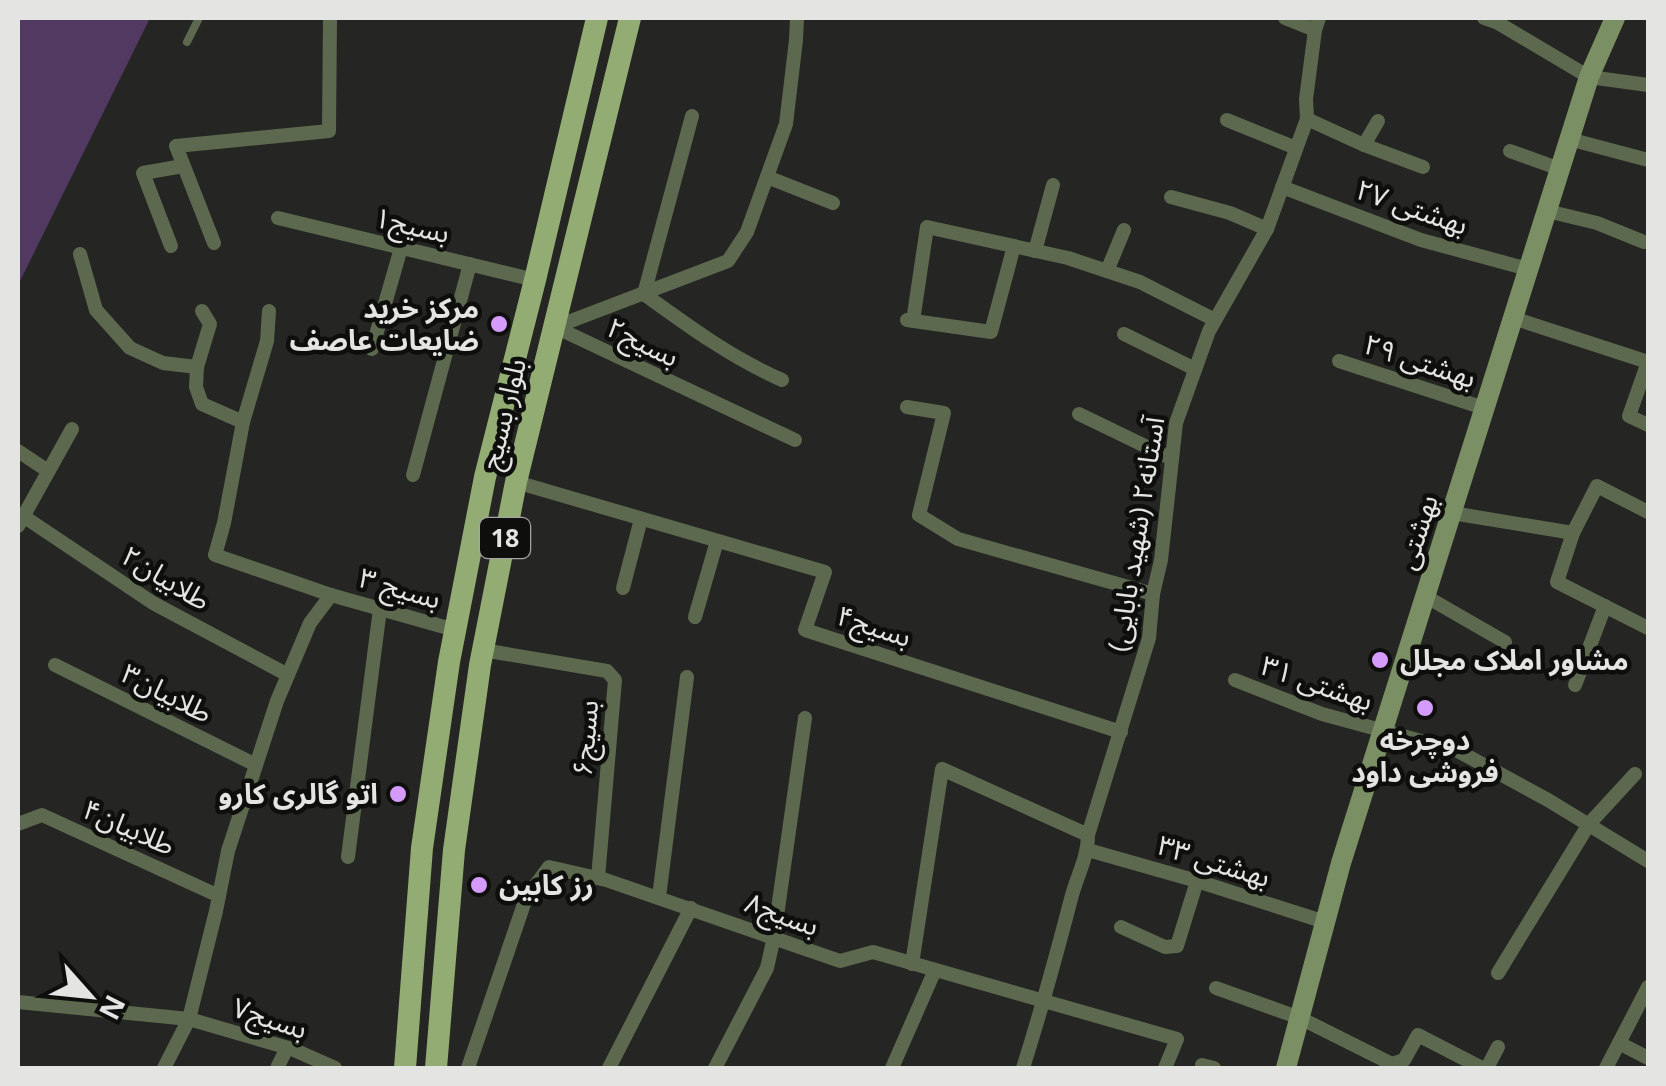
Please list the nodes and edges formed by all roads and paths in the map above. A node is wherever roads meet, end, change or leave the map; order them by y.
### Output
1 (199, 18) edge
2 (330, 18) edge
3 (598, 18) edge
4 (630, 18) edge
5 (797, 18) edge
6 (1285, 18) edge
7 (1484, 18) edge
8 (1615, 18) edge
9 (1317, 24) edge
10 (187, 42) dead end
11 (1589, 77) junction
12 (1648, 85) edge
13 (692, 116) dead end
14 (1307, 119) junction
15 (1228, 120) dead end
16 (1378, 121) dead end
17 (1570, 139) junction
18 (1364, 145) junction
19 (1296, 148) junction
20 (1510, 151) dead end
21 (1648, 160) edge
22 (183, 166) junction
23 (1423, 167) dead end
24 (1560, 169) junction
25 (767, 177) junction
26 (1053, 186) dead end
27 (1282, 187) junction
28 (1171, 197) dead end
29 (834, 204) dead end
30 (1546, 211) junction
31 (278, 218) dead end
32 (1267, 229) junction
33 (1124, 230) dead end
34 (1644, 242) dead end
35 (214, 243) dead end
36 (171, 246) dead end
37 (1014, 246) junction
38 (401, 248) junction
39 (1035, 250) junction
40 (80, 254) dead end
41 (470, 264) junction
42 (1528, 269) junction
43 (1106, 271) junction
44 (535, 280) junction
45 (644, 294) junction
46 (268, 311) dead end
47 (202, 312) dead end
48 (1513, 318) junction
49 (1215, 320) junction
50 (555, 327) junction
51 (1124, 334) dead end
52 (372, 350) dead end
53 (1339, 361) dead end
54 (196, 367) junction
55 (1195, 369) junction
56 (782, 380) dead end
57 (907, 407) dead end
58 (1484, 408) junction
59 (1079, 414) dead end
60 (243, 422) junction
61 (1648, 425) edge
62 (72, 429) dead end
63 (794, 440) dead end
64 (18, 451) edge
65 (1172, 459) junction
66 (48, 471) junction
67 (413, 475) dead end
68 (516, 482) junction
69 (1648, 512) edge
70 (1452, 513) junction
71 (640, 518) junction
72 (20, 521) edge
73 (1573, 533) junction
74 (717, 540) junction
75 (623, 588) dead end
76 (1153, 594) junction
77 (331, 595) junction
78 (1426, 596) junction
79 (1604, 606) junction
80 (380, 609) junction
81 (695, 617) dead end
82 (1648, 628) edge
83 (455, 630) junction
84 (1506, 642) dead end
85 (483, 650) junction
86 (56, 665) dead end
87 (288, 676) junction
88 (687, 677) dead end
89 (1235, 680) dead end
90 (1575, 686) dead end
91 (805, 718) dead end
92 (1121, 732) junction
93 (1383, 732) junction
94 (256, 765) junction
95 (1635, 774) dead end
96 (18, 824) edge
97 (1589, 824) junction
98 (1088, 842) junction
99 (348, 858) dead end
100 (1648, 860) edge
101 (598, 878) junction
102 (1197, 880) junction
103 (220, 896) junction
104 (659, 898) junction
105 (691, 908) junction
106 (1326, 922) junction
107 (1121, 927) dead end
108 (774, 938) junction
109 (912, 964) junction
110 (935, 970) junction
111 (1498, 973) dead end
112 (1648, 987) edge
113 (1216, 988) dead end
114 (18, 1002) edge
115 (1044, 1002) junction
116 (1300, 1018) junction
117 (188, 1019) junction
118 (1619, 1043) junction
119 (1498, 1047) dead end
120 (287, 1048) junction
121 (1648, 1058) edge
122 (1392, 1066) edge
123 (164, 1068) edge
124 (277, 1068) edge
125 (333, 1068) edge
126 (405, 1068) edge
127 (436, 1068) edge
128 (468, 1068) edge
129 (609, 1068) edge
130 (715, 1068) edge
131 (892, 1068) edge
132 (1023, 1068) edge
133 (1166, 1068) edge
134 (1286, 1068) edge
135 (1485, 1068) edge
136 (1606, 1068) edge

1 - 10 lane
2 - 22 street
3 - 44 main road, بلوار بسیج / 18
4 - 50 main road, بلوار بسیج / 18
5 - 25 street, بسیج۲
6 - 9 street
7 - 11 street
8 - 11 main road, بهشتی
9 - 14 street, آستانه۲ (شهید بابایی)
11 - 12 street
11 - 17 main road, بهشتی
13 - 45 street
14 - 18 street
14 - 19 street, آستانه۲ (شهید بابایی)
15 - 19 street
16 - 18 street
17 - 21 street
17 - 24 main road, بهشتی
18 - 23 street
19 - 27 street, آستانه۲ (شهید بابایی)
20 - 24 street
22 - 35 street
22 - 36 street
24 - 30 main road, بهشتی
25 - 29 street
25 - 45 street, بسیج۲
26 - 39 street
27 - 32 street, آستانه۲ (شهید بابایی)
27 - 42 street, بهشتی ۲۷
28 - 32 street
30 - 34 street
30 - 42 main road, بهشتی
31 - 38 street, بسیج۱
32 - 49 street, آستانه۲ (شهید بابایی)
33 - 43 street
37 - 37 street
37 - 39 street
38 - 41 street, بسیج۱
38 - 52 street
39 - 43 street
40 - 54 street
41 - 44 street, بسیج۱
41 - 67 street
42 - 48 main road, بهشتی
43 - 49 street
44 - 83 main road, بلوار بسیج / 18
45 - 50 street, بسیج۲
45 - 56 street
46 - 60 street
47 - 54 street
48 - 58 main road, بهشتی
48 - 61 street
49 - 55 street, آستانه۲ (شهید بابایی)
50 - 63 street, بسیج۲
50 - 68 main road, بلوار بسیج / 18
51 - 55 street
53 - 58 street, بهشتی ۲۹
54 - 60 street
55 - 65 street, آستانه۲ (شهید بابایی)
57 - 76 street
58 - 70 main road, بهشتی
59 - 65 street
60 - 77 street, بسیج ۳
62 - 66 street
64 - 66 street
65 - 76 street, آستانه۲ (شهید بابایی)
66 - 72 street
68 - 71 street, بسیج۴
68 - 85 main road, بلوار بسیج / 18
69 - 73 street
70 - 73 street
70 - 78 main road, بهشتی
71 - 74 street, بسیج۴
71 - 75 street
72 - 87 street, طلابیان۲
73 - 79 street
74 - 81 street
74 - 92 street, بسیج۴
76 - 92 street, آستانه۲ (شهید بابایی)
77 - 80 street, بسیج ۳
77 - 87 street
78 - 84 street
78 - 93 main road, بهشتی
79 - 82 street
79 - 90 street
80 - 83 street, بسیج ۳
80 - 99 street
83 - 126 main road, بلوار بسیج / 18
85 - 101 street, بسیج۶
85 - 127 main road, بلوار بسیج / 18
86 - 94 street, طلابیان۳
87 - 94 street
88 - 104 street
89 - 93 street, بهشتی ۳۱
91 - 108 street
92 - 98 street, آستانه۲ (شهید بابایی)
93 - 97 street, بهشتی ۳۱
93 - 106 main road, بهشتی
94 - 103 street
95 - 97 street
96 - 103 street, طلابیان۴
97 - 100 street, بهشتی ۳۱
97 - 111 street
98 - 102 street, بهشتی ۳۳
98 - 109 street, بهشتی ۳۳
98 - 115 street, آستانه۲ (شهید بابایی)
101 - 104 street, بسیج۸
101 - 128 street, بسیج۸
102 - 106 street, بهشتی ۳۳
102 - 107 street
103 - 117 street
104 - 105 street, بسیج۸
105 - 108 street, بسیج۸
105 - 129 street
106 - 116 main road, بهشتی
108 - 109 street, بسیج۸
108 - 130 street
109 - 110 street, بسیج۸
110 - 115 street, بسیج۸
110 - 131 street
112 - 118 street
113 - 116 street
114 - 117 street, بسیج۷
115 - 132 street, آستانه۲ (شهید بابایی)
115 - 133 street, بسیج۸
116 - 122 street
116 - 134 main road, بهشتی
117 - 120 street, بسیج۷
117 - 123 street
118 - 121 street
118 - 136 street
119 - 135 street
120 - 124 street
120 - 125 street, بسیج۷
122 - 135 street

